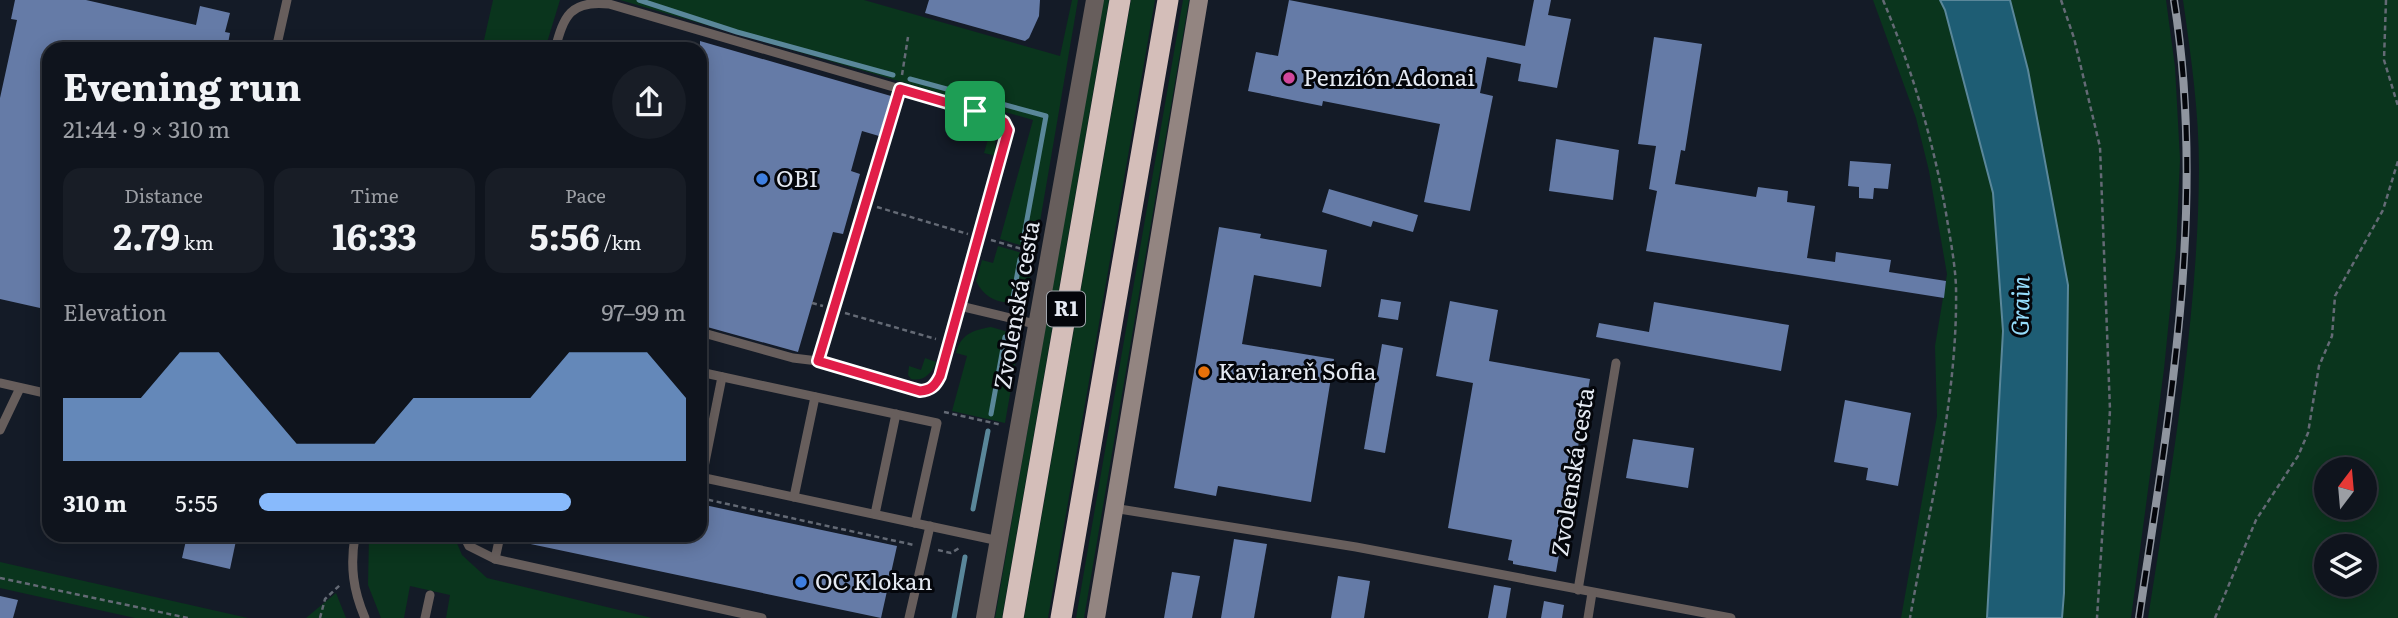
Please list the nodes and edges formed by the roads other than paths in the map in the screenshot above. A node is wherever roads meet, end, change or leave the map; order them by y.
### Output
1 (287, 0) edge
2 (1095, 0) edge
3 (1120, 0) edge
4 (1168, 0) edge
5 (1199, 0) edge
6 (278, 42) edge
7 (557, 42) edge
8 (900, 89) junction
9 (960, 306) junction
10 (1039, 325) junction
11 (707, 334) edge
12 (818, 361) junction
13 (1616, 363) dead end
14 (707, 374) edge
15 (722, 377) junction
16 (0, 383) edge
17 (20, 388) junction
18 (42, 393) edge
19 (815, 397) junction
20 (896, 414) junction
21 (0, 430) edge
22 (707, 448) edge
23 (707, 478) edge
24 (794, 497) junction
25 (1113, 508) junction
26 (874, 514) junction
27 (915, 523) junction
28 (930, 526) junction
29 (999, 541) junction
30 (354, 542) edge
31 (467, 542) edge
32 (499, 542) edge
33 (495, 559) junction
34 (1578, 590) junction
35 (1592, 593) junction
36 (430, 595) dead end
37 (365, 618) edge
38 (425, 618) edge
39 (762, 618) edge
40 (909, 618) edge
41 (985, 618) edge
42 (1013, 618) edge
43 (1061, 618) edge
44 (1096, 618) edge
45 (1588, 618) edge
46 (1731, 618) edge

1 - 6 lane
2 - 10 street, Zvolenská cesta
3 - 42 highway, R1
4 - 43 highway, R1
5 - 25 main road
7 - 8 lane
8 - 9 lane
8 - 12 lane
9 - 10 lane
9 - 12 lane
10 - 29 street, Zvolenská cesta
11 - 12 lane
13 - 34 lane, Zvolenská cesta
14 - 15 lane
15 - 19 lane
15 - 22 lane
16 - 17 lane
17 - 18 lane
17 - 21 lane
19 - 20 lane
19 - 24 lane
20 - 26 lane
20 - 27 lane
23 - 24 lane
24 - 26 lane
25 - 34 lane, Zvolenská cesta
25 - 44 main road
26 - 27 lane
27 - 28 lane
28 - 29 lane
28 - 40 lane
29 - 41 street, Zvolenská cesta
30 - 37 lane
31 - 33 lane
32 - 33 lane
33 - 39 lane
34 - 35 lane, Zvolenská cesta
35 - 45 lane
35 - 46 lane, Zvolenská cesta
36 - 38 lane

